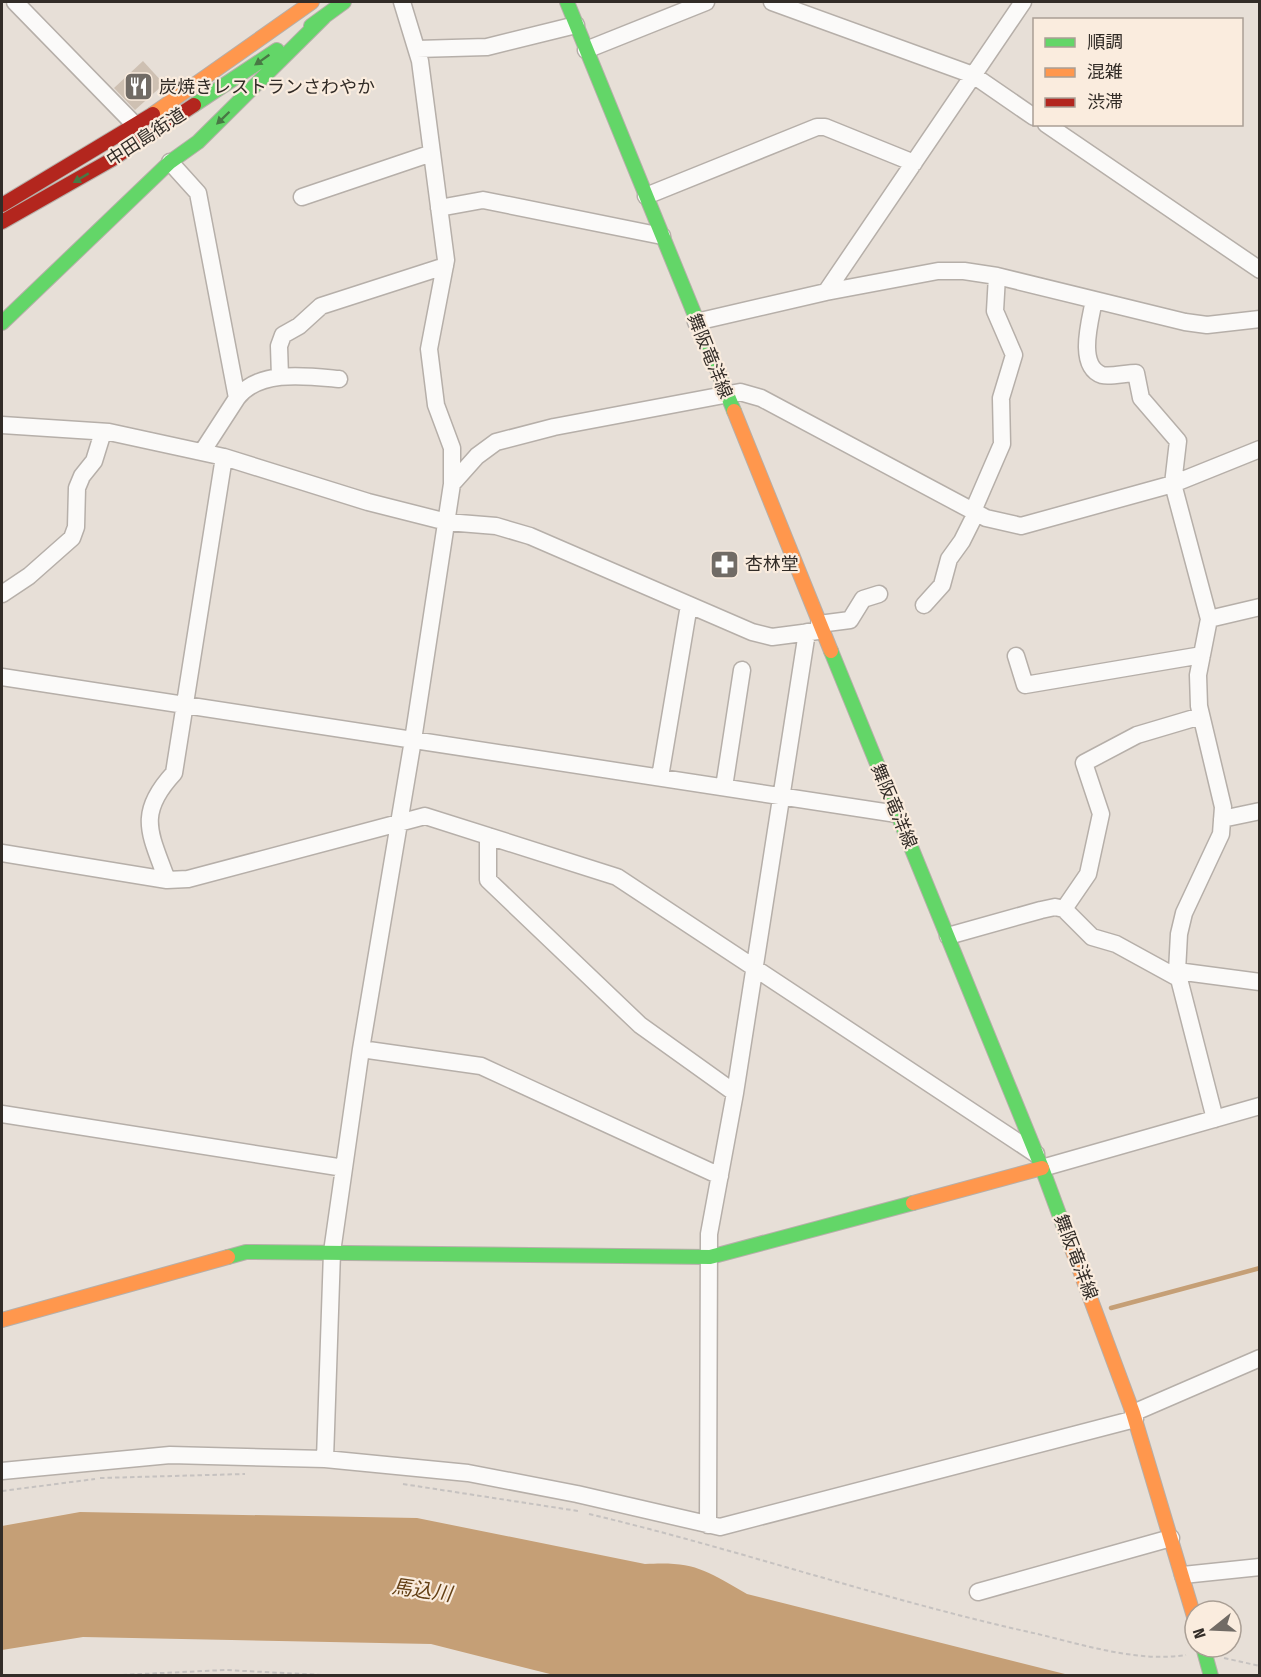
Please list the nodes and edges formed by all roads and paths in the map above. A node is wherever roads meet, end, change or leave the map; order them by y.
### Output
1 (15, 2) edge
2 (312, 2) edge
3 (344, 2) edge
4 (402, 2) edge
5 (567, 2) edge
6 (706, 2) edge
7 (772, 2) edge
8 (1023, 2) edge
9 (324, 17) junction
10 (576, 25) junction
11 (417, 49) junction
12 (586, 50) junction
13 (973, 75) junction
14 (1033, 116) edge
15 (1049, 126) edge
16 (154, 145) junction
17 (432, 153) junction
18 (914, 163) junction
19 (646, 196) junction
20 (302, 197) dead end
21 (2, 205) edge
22 (439, 208) junction
23 (2, 222) edge
24 (662, 236) junction
25 (445, 266) junction
26 (1260, 270) edge
27 (997, 276) junction
28 (826, 292) junction
29 (1094, 300) junction
30 (1260, 319) edge
31 (696, 322) junction
32 (2, 323) edge
33 (280, 377) junction
34 (339, 379) dead end
35 (726, 395) junction
36 (237, 398) junction
37 (2, 425) edge
38 (103, 432) junction
39 (1260, 449) edge
40 (202, 452) junction
41 (224, 457) junction
42 (452, 484) junction
43 (1173, 484) junction
44 (975, 512) junction
45 (447, 522) junction
46 (2, 594) edge
47 (879, 594) dead end
48 (689, 605) junction
49 (924, 605) dead end
50 (1260, 607) edge
51 (1209, 619) junction
52 (816, 629) junction
53 (1202, 655) junction
54 (1016, 656) dead end
55 (742, 669) dead end
56 (2, 676) edge
57 (184, 705) junction
58 (1201, 716) junction
59 (413, 740) junction
60 (660, 777) junction
61 (724, 787) junction
62 (781, 796) junction
63 (1260, 811) edge
64 (897, 814) junction
65 (1222, 819) junction
66 (398, 824) junction
67 (488, 836) junction
68 (2, 853) edge
69 (167, 879) junction
70 (1064, 909) junction
71 (948, 936) junction
72 (754, 968) junction
73 (1177, 974) junction
74 (1260, 982) edge
75 (361, 1049) junction
76 (735, 1093) junction
77 (1260, 1106) edge
78 (2, 1114) edge
79 (1215, 1119) junction
80 (1039, 1161) junction
81 (344, 1168) junction
82 (720, 1176) junction
83 (332, 1252) junction
84 (710, 1257) junction
85 (2, 1320) edge
86 (1260, 1358) edge
87 (1134, 1416) junction
88 (325, 1459) junction
89 (2, 1471) edge
90 (256, 1474) dead end
91 (398, 1483) dead end
92 (2, 1491) edge
93 (708, 1525) junction
94 (1171, 1538) junction
95 (1260, 1568) edge
96 (1183, 1575) junction
97 (978, 1592) dead end
98 (1189, 1599) edge
99 (1206, 1660) edge
100 (1260, 1666) edge
101 (100, 1676) edge
102 (343, 1676) edge

1 - 16 street
2 - 16 street, 中田島街道
3 - 9 street, 中田島街道
4 - 11 street
5 - 10 street, 舞阪竜洋線
6 - 12 street
7 - 13 street
8 - 13 street
9 -> 16 street, 中田島街道
9 -> 16 street
10 - 11 street
10 - 12 street, 舞阪竜洋線
11 - 17 street
12 - 19 street, 舞阪竜洋線
13 - 14 street
13 - 18 street
15 - 26 street
16 - 21 street, 中田島街道
16 -> 23 street, 中田島街道
16 - 32 street
16 - 36 street
17 - 20 street
17 - 22 street
18 - 19 street
18 - 28 street
19 - 24 street, 舞阪竜洋線
22 - 24 street
22 - 25 street
24 - 31 street, 舞阪竜洋線
25 - 33 street
25 - 42 street
27 - 28 street
27 - 29 street
27 - 44 street
28 - 31 street
29 - 30 street
29 - 43 street
31 - 35 street, 舞阪竜洋線
33 - 34 street
33 - 36 street
35 - 42 street
35 - 44 street
35 - 52 street, 舞阪竜洋線
36 - 40 street
37 - 38 street
38 - 40 street
38 - 46 street
39 - 43 street
40 - 41 street
41 - 45 street
41 - 57 street
42 - 45 street
43 - 44 street
43 - 51 street
44 - 49 street
45 - 48 street
45 - 59 street
47 - 52 street
48 - 52 street
48 - 60 street
50 - 51 street
51 - 53 street
52 - 62 street
52 - 64 street, 舞阪竜洋線
53 - 54 street
53 - 58 street
55 - 61 street
56 - 57 street
57 - 59 street
57 - 69 street
58 - 65 street
58 - 70 street
59 - 60 street
59 - 66 street
60 - 61 street
61 - 62 street
62 - 64 street
62 - 72 street
63 - 65 street
64 - 71 street, 舞阪竜洋線
65 - 73 street
66 - 67 street
66 - 69 street
66 - 75 street
67 - 72 street
67 - 76 street
68 - 69 street
70 - 71 street
70 - 73 street
71 - 80 street, 舞阪竜洋線
72 - 76 street
72 - 80 street
73 - 74 street
73 - 79 street
75 - 81 street
75 - 82 street
76 - 82 street
77 - 79 street
78 - 81 street
79 - 80 street
80 - 84 street
80 - 87 street, 舞阪竜洋線
81 - 83 street
82 - 84 street
83 - 84 street
83 - 85 street
83 - 88 street
84 - 93 street
86 - 87 street
87 - 93 street
87 - 94 street, 舞阪竜洋線
88 - 89 street
88 - 93 street
90 - 92 path
91 - 99 path
94 - 96 street, 舞阪竜洋線
94 - 97 street
95 - 96 street
96 - 98 street, 舞阪竜洋線
99 - 100 path
101 - 102 path

